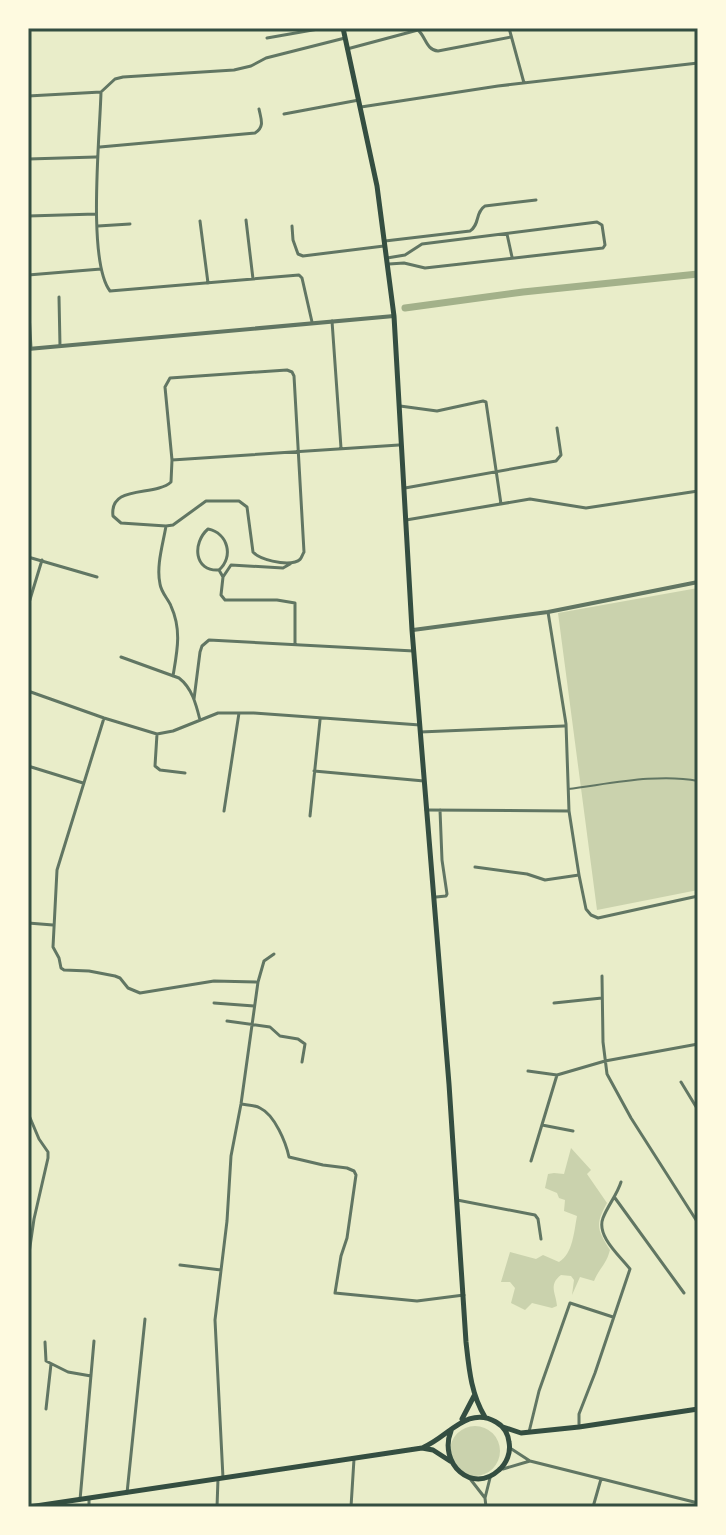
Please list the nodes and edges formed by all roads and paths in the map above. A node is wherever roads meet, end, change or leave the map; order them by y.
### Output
1 (324, 28) edge
2 (343, 28) edge
3 (509, 28) edge
4 (511, 37) junction
5 (267, 38) dead end
6 (345, 38) junction
7 (347, 49) junction
8 (698, 63) edge
9 (524, 83) junction
10 (101, 92) junction
11 (28, 96) edge
12 (360, 103) junction
13 (259, 109) dead end
14 (284, 114) dead end
15 (100, 147) junction
16 (98, 157) junction
17 (28, 159) edge
18 (536, 200) dead end
19 (97, 214) junction
20 (28, 216) edge
21 (246, 220) dead end
22 (200, 221) dead end
23 (130, 224) dead end
24 (98, 226) junction
25 (292, 226) dead end
26 (507, 234) junction
27 (386, 244) junction
28 (512, 257) junction
29 (388, 261) junction
30 (101, 269) junction
31 (28, 275) edge
32 (253, 279) junction
33 (208, 283) junction
34 (28, 296) edge
35 (59, 297) dead end
36 (394, 316) junction
37 (332, 321) junction
38 (313, 323) junction
39 (60, 347) junction
40 (29, 349) edge
41 (400, 406) junction
42 (557, 428) dead end
43 (402, 445) junction
44 (341, 448) junction
45 (298, 451) junction
46 (172, 460) junction
47 (495, 472) junction
48 (405, 488) junction
49 (698, 491) edge
50 (501, 504) junction
51 (406, 520) junction
52 (166, 526) junction
53 (28, 557) edge
54 (42, 560) junction
55 (292, 563) junction
56 (219, 570) junction
57 (97, 577) dead end
58 (223, 577) junction
59 (698, 582) edge
60 (28, 606) edge
61 (548, 612) junction
62 (412, 630) junction
63 (295, 644) junction
64 (414, 651) junction
65 (121, 657) dead end
66 (173, 676) junction
67 (28, 691) edge
68 (194, 699) junction
69 (239, 713) junction
70 (104, 718) junction
71 (320, 719) junction
72 (200, 720) junction
73 (566, 726) junction
74 (420, 728) junction
75 (157, 734) junction
76 (28, 766) edge
77 (314, 771) junction
78 (185, 773) dead end
79 (424, 781) junction
80 (698, 781) edge
81 (83, 783) junction
82 (568, 789) junction
83 (426, 810) junction
84 (440, 810) junction
85 (224, 811) dead end
86 (569, 811) junction
87 (310, 816) dead end
88 (430, 859) junction
89 (442, 860) junction
90 (475, 867) dead end
91 (579, 875) junction
92 (698, 896) edge
93 (433, 897) junction
94 (28, 923) edge
95 (53, 925) junction
96 (274, 954) dead end
97 (602, 976) dead end
98 (258, 982) junction
99 (603, 997) junction
100 (214, 1003) dead end
101 (554, 1003) dead end
102 (254, 1006) junction
103 (227, 1021) dead end
104 (251, 1024) junction
105 (698, 1044) edge
106 (605, 1061) junction
107 (302, 1062) dead end
108 (528, 1071) dead end
109 (557, 1075) junction
110 (681, 1082) dead end
111 (241, 1104) junction
112 (698, 1110) edge
113 (28, 1113) edge
114 (541, 1125) junction
115 (573, 1131) dead end
116 (531, 1161) dead end
117 (621, 1182) dead end
118 (615, 1198) junction
119 (457, 1200) junction
120 (698, 1223) edge
121 (541, 1239) dead end
122 (28, 1260) edge
123 (180, 1265) dead end
124 (221, 1270) junction
125 (684, 1293) dead end
126 (464, 1295) junction
127 (614, 1318) junction
128 (145, 1319) dead end
129 (94, 1341) dead end
130 (45, 1342) dead end
131 (51, 1364) junction
132 (91, 1376) junction
133 (474, 1396) junction
134 (46, 1409) dead end
135 (698, 1409) edge
136 (485, 1417) junction
137 (457, 1425) junction
138 (502, 1426) junction
139 (579, 1427) junction
140 (451, 1431) junction
141 (529, 1432) junction
142 (521, 1433) junction
143 (510, 1446) junction
144 (422, 1448) junction
145 (354, 1459) junction
146 (450, 1461) junction
147 (530, 1461) junction
148 (500, 1469) junction
149 (490, 1476) junction
150 (469, 1477) junction
151 (220, 1479) junction
152 (601, 1479) junction
153 (127, 1493) junction
154 (485, 1498) junction
155 (89, 1499) junction
156 (80, 1500) junction
157 (698, 1503) edge
158 (29, 1507) edge
159 (89, 1507) edge
160 (217, 1507) edge
161 (351, 1507) edge
162 (486, 1507) edge
163 (593, 1507) edge

1 - 5 street
2 - 6 main road
3 - 4 street
4 - 7 street
4 - 9 street
6 - 7 main road
6 - 10 street
7 - 12 main road
8 - 9 street
9 - 12 street
10 - 11 street
10 - 15 street
12 - 14 street
12 - 27 main road
13 - 15 street
15 - 16 street
16 - 17 street
16 - 19 street
18 - 27 street
19 - 20 street
19 - 24 street
21 - 32 street
22 - 33 street
23 - 24 street
24 - 30 street
25 - 27 street
26 - 28 street
26 - 28 street
26 - 29 street
27 - 29 main road
28 - 29 street
29 - 36 main road
30 - 31 street
30 - 33 street
32 - 33 street
32 - 38 street
34 - 40 street
35 - 39 street
36 - 37 street
36 - 41 main road
37 - 38 street
37 - 44 street
38 - 39 street
39 - 40 street
41 - 43 main road
41 - 47 street
42 - 47 street
43 - 44 street
43 - 48 main road
44 - 45 street
45 - 46 street
45 - 46 street
45 - 55 street
46 - 52 street
47 - 48 street
47 - 50 street
48 - 51 main road
49 - 50 street
50 - 51 street
51 - 62 main road
52 - 55 street
52 - 66 street
53 - 54 street
54 - 57 street
54 - 60 street
55 - 58 street
56 - 56 street
56 - 58 street
58 - 63 street
59 - 61 street
61 - 62 street
61 - 73 street
62 - 64 main road
63 - 64 street
63 - 68 street
64 - 74 main road
65 - 66 street
66 - 68 street
67 - 70 street
68 - 72 street
69 - 71 street
69 - 72 street
69 - 85 street
70 - 75 street
70 - 81 street
71 - 74 street
71 - 77 street
72 - 75 street
73 - 74 street
73 - 82 street
74 - 79 main road
75 - 78 street
76 - 81 street
77 - 79 street
77 - 87 street
79 - 83 main road
80 - 82 lane
81 - 95 street
82 - 86 street
83 - 84 street
83 - 88 main road
84 - 86 street
84 - 89 street
86 - 91 street
88 - 89 street
88 - 93 main road
89 - 93 street
90 - 91 street
91 - 92 street
93 - 119 main road
94 - 95 street
95 - 98 street
96 - 98 street
97 - 99 street
98 - 102 street
99 - 101 street
99 - 106 street
100 - 102 street
102 - 104 street
103 - 104 street
104 - 107 street
104 - 111 street
105 - 106 street
106 - 109 street
106 - 120 street
108 - 109 street
109 - 114 street
110 - 112 street
111 - 124 street
111 - 126 street
113 - 122 street
114 - 115 street
114 - 116 street
117 - 118 street
118 - 125 street
118 - 127 street
119 - 121 street
119 - 126 main road
123 - 124 street
124 - 151 street
126 - 133 main road
127 - 139 street
127 - 141 street
128 - 153 street
129 - 132 street
130 - 131 street
131 - 132 street
131 - 134 street
132 - 156 street
133 - 136 main road
133 - 137 main road
135 - 139 main road
136 - 137 main road
136 - 138 main road
137 - 140 main road
138 - 142 main road
138 - 143 main road
139 - 141 main road
140 - 144 main road
140 - 146 main road
141 - 142 main road
142 - 143 main road
143 - 147 street
143 - 148 main road
144 - 145 main road
144 - 146 main road
145 - 151 main road
145 - 161 street
146 - 150 main road
147 - 148 street
147 - 152 street
148 - 149 main road
149 - 150 main road
149 - 154 street
150 - 154 street
151 - 153 main road
151 - 160 street
152 - 157 street
152 - 163 street
153 - 155 main road
154 - 162 street
155 - 156 main road
155 - 159 street
156 - 158 main road

